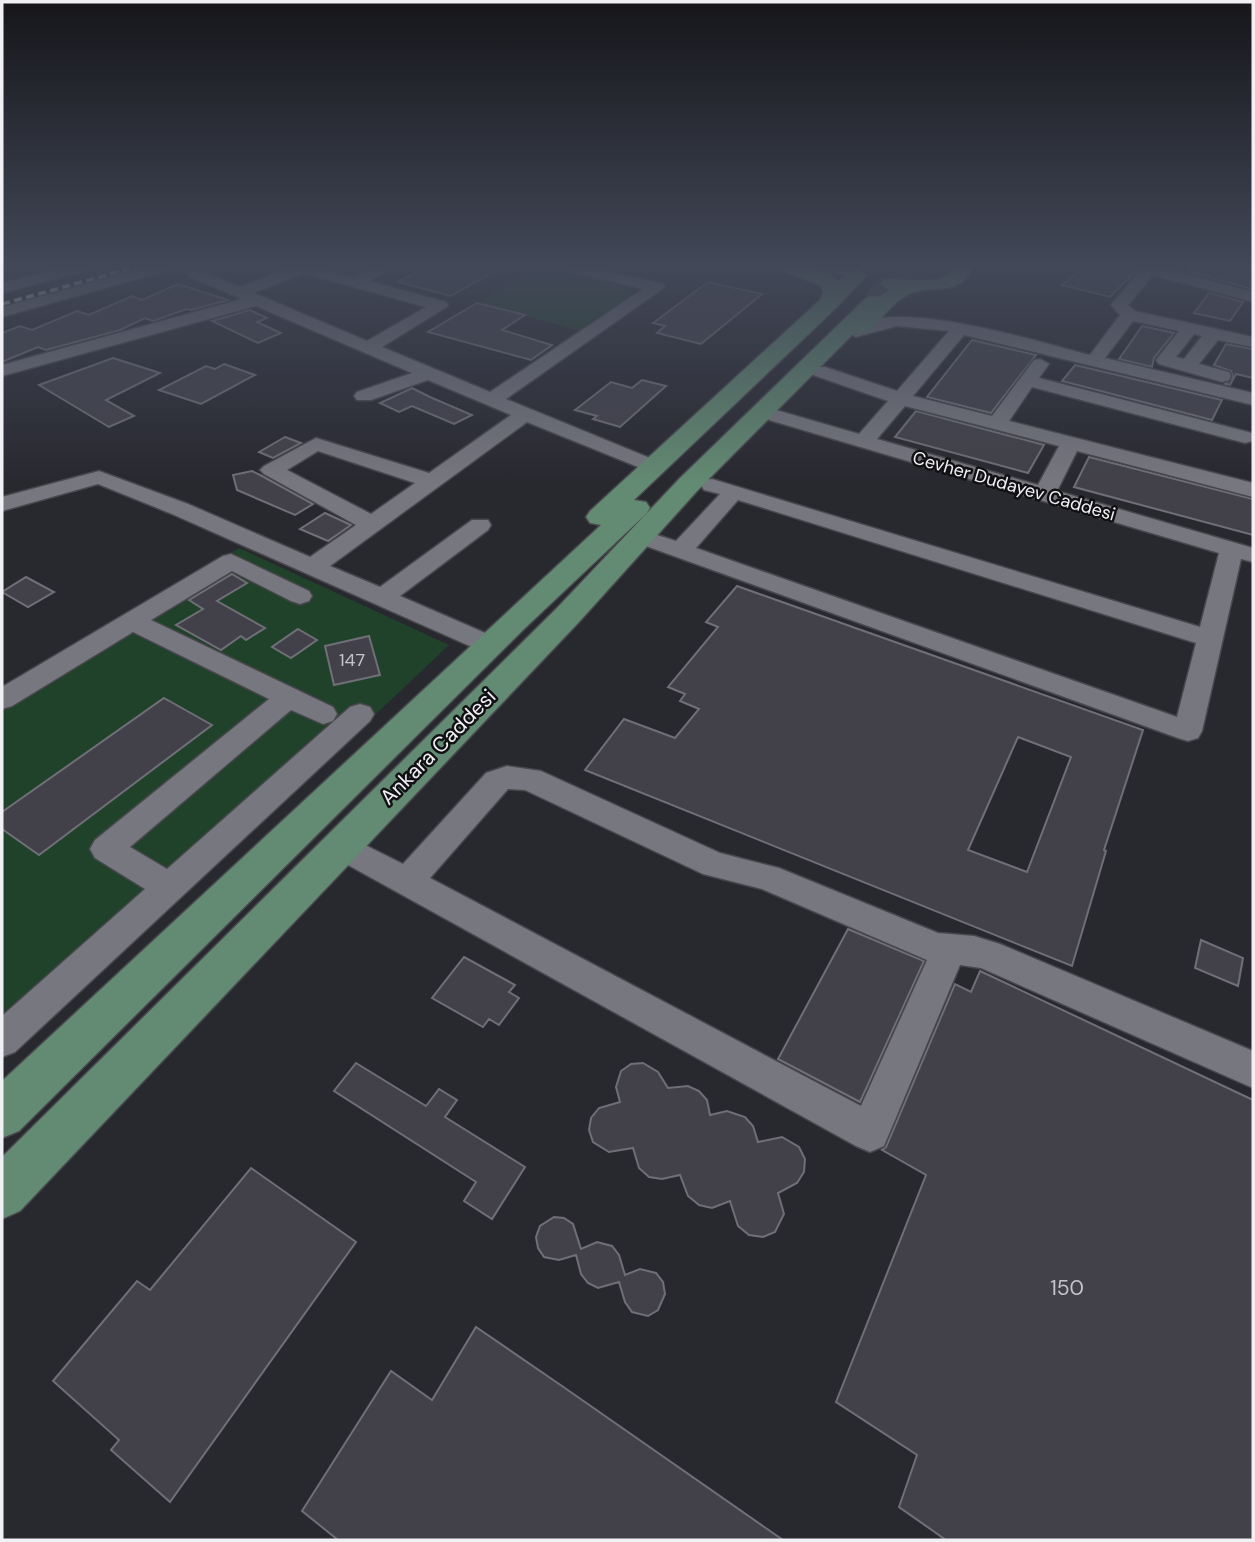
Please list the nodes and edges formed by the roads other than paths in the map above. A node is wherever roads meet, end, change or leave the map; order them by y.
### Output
1 (111, 339) edge
2 (350, 339) edge
3 (383, 339) edge
4 (578, 339) edge
5 (791, 339) edge
6 (800, 339) edge
7 (810, 339) edge
8 (849, 339) edge
9 (952, 339) edge
10 (1000, 339) edge
11 (1111, 339) edge
12 (1182, 339) edge
13 (1209, 339) edge
14 (369, 347) junction
15 (1049, 351) junction
16 (1100, 354) junction
17 (1165, 360) junction
18 (1188, 366) junction
19 (819, 371) junction
20 (2, 372) edge
21 (430, 373) junction
22 (1030, 381) junction
23 (363, 396) dead end
24 (1252, 397) edge
25 (902, 399) junction
26 (492, 400) junction
27 (525, 414) junction
28 (776, 416) junction
29 (997, 423) junction
30 (863, 442) junction
31 (1071, 442) junction
32 (1246, 454) edge
33 (655, 467) junction
34 (432, 481) junction
35 (1227, 483) junction
36 (723, 488) junction
37 (1253, 490) edge
38 (1044, 495) junction
39 (2, 504) edge
40 (372, 524) junction
41 (480, 524) dead end
42 (654, 541) junction
43 (681, 550) junction
44 (1243, 552) edge
45 (311, 568) junction
46 (300, 596) dead end
47 (381, 598) junction
48 (568, 615) junction
49 (132, 621) junction
50 (501, 634) junction
51 (1211, 639) junction
52 (288, 698) junction
53 (2, 699) edge
54 (323, 714) dead end
55 (360, 714) dead end
56 (341, 846) junction
57 (407, 882) junction
58 (170, 887) junction
59 (949, 950) junction
60 (2, 1040) edge
61 (1253, 1070) edge
62 (2, 1114) edge
63 (2, 1193) edge

1 - 20 street
2 - 14 street
3 - 14 street
4 - 26 street
5 - 33 main road
6 - 50 main road, Ankara Caddesi
7 - 48 main road, Ankara Caddesi
8 - 19 main road
9 - 25 street
10 - 15 street
11 - 16 street
12 - 17 street
13 - 18 street
14 - 21 street
15 - 16 street
15 - 22 street
16 - 17 street
16 - 24 street
17 - 18 street
18 - 24 street
19 - 25 street
19 - 28 main road
21 - 23 street
21 - 26 street
22 - 29 street
22 - 32 street
24 - 32 street
25 - 29 street
25 - 30 street
26 - 27 street
27 - 33 street
27 - 34 street
28 - 30 street, Cevher Dudayev Caddesi
28 - 36 main road
29 - 31 street
30 - 38 street, Cevher Dudayev Caddesi
31 - 35 street
31 - 38 street
32 - 35 street
33 - 50 main road
34 - 40 street
34 - 40 street
35 - 37 street
36 - 42 main road
36 - 43 street
36 - 51 street
38 - 44 street, Cevher Dudayev Caddesi
39 - 45 street
40 - 45 street
41 - 47 street
42 - 43 street
42 - 48 main road
43 - 51 street
44 - 51 street
45 - 47 street
46 - 49 street
47 - 50 street
48 - 56 main road, Ankara Caddesi
49 - 52 street
49 - 53 street
50 - 62 main road, Ankara Caddesi
52 - 54 street
52 - 58 street
55 - 58 street
56 - 57 street
56 - 63 main road, Ankara Caddesi
57 - 59 street
57 - 59 street
58 - 60 street
59 - 61 street

